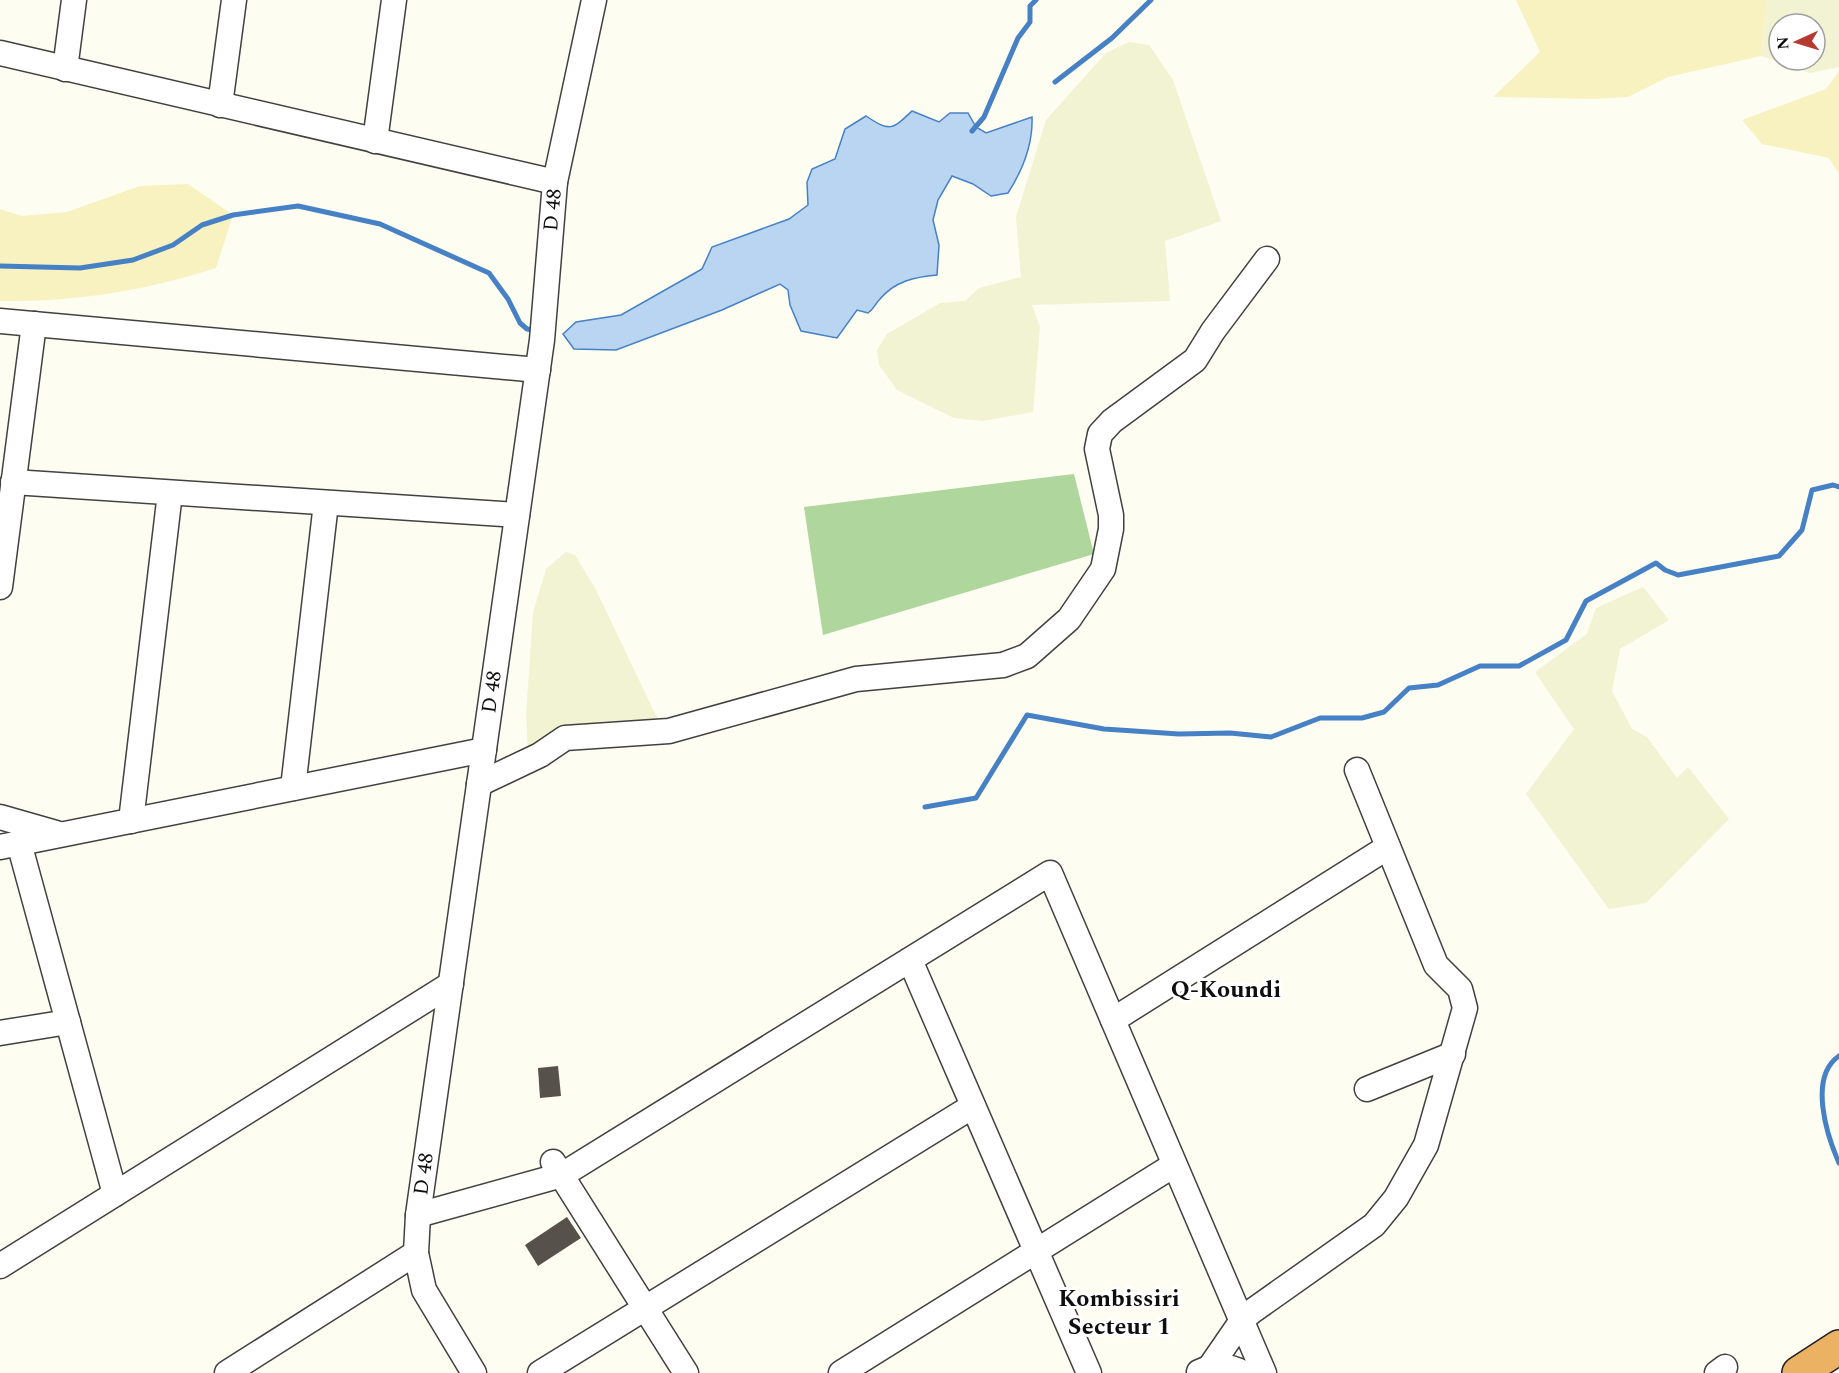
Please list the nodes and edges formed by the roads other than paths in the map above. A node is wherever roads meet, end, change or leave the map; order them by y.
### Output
1 (74, 0) edge
2 (234, 0) edge
3 (394, 0) edge
4 (594, 0) edge
5 (0, 53) edge
6 (65, 69) junction
7 (220, 105) junction
8 (375, 141) junction
9 (555, 182) junction
10 (1267, 259) dead end
11 (0, 321) edge
12 (34, 324) junction
13 (538, 370) junction
14 (13, 482) junction
15 (170, 493) junction
16 (326, 503) junction
17 (517, 515) junction
18 (0, 587) edge
19 (484, 750) junction
20 (1357, 770) dead end
21 (479, 784) junction
22 (293, 788) junction
23 (0, 817) edge
24 (131, 820) junction
25 (61, 834) junction
26 (9, 845) edge
27 (1388, 847) junction
28 (910, 960) junction
29 (451, 984) junction
30 (1113, 1020) junction
31 (68, 1022) junction
32 (0, 1033) edge
33 (1454, 1054) junction
34 (1367, 1089) dead end
35 (973, 1106) junction
36 (1174, 1165) junction
37 (557, 1168) junction
38 (115, 1194) junction
39 (418, 1215) junction
40 (1036, 1251) junction
41 (416, 1253) junction
42 (0, 1266) edge
43 (645, 1308) junction
44 (1243, 1319) junction
45 (1839, 1347) edge
46 (1204, 1370) edge
47 (227, 1373) edge
48 (474, 1373) edge
49 (540, 1373) edge
50 (686, 1373) edge
51 (841, 1373) edge
52 (1089, 1373) edge
53 (1244, 1373) edge
54 (1263, 1373) edge
55 (1799, 1373) edge

1 - 6 street
2 - 7 street
3 - 8 street
4 - 9 street, D 48
5 - 6 street
6 - 7 street
7 - 8 street
8 - 9 street
9 - 13 street, D 48
10 - 21 street
11 - 12 street
12 - 13 street
12 - 14 street
13 - 17 street, D 48
14 - 15 street
14 - 18 street
15 - 16 street
15 - 24 street
16 - 17 street
16 - 22 street
17 - 19 street, D 48
19 - 21 street, D 48
19 - 22 street
20 - 27 street
21 - 29 street, D 48
22 - 24 street
23 - 25 street
24 - 25 street
25 - 26 street
26 - 31 street
27 - 30 street
27 - 33 street
28 - 30 street
28 - 35 street
28 - 37 street
29 - 38 street
29 - 39 street, D 48
30 - 36 street
31 - 32 street
31 - 38 street
33 - 34 street
33 - 44 street
35 - 40 street
35 - 43 street
36 - 40 street
36 - 44 street
37 - 39 street
37 - 43 street
38 - 42 street
39 - 41 street, D 48
40 - 51 street
40 - 52 street
41 - 47 street
41 - 48 street, D 48
43 - 49 street
43 - 50 street
44 - 46 street
44 - 54 street
45 - 55 highway
46 - 53 street

